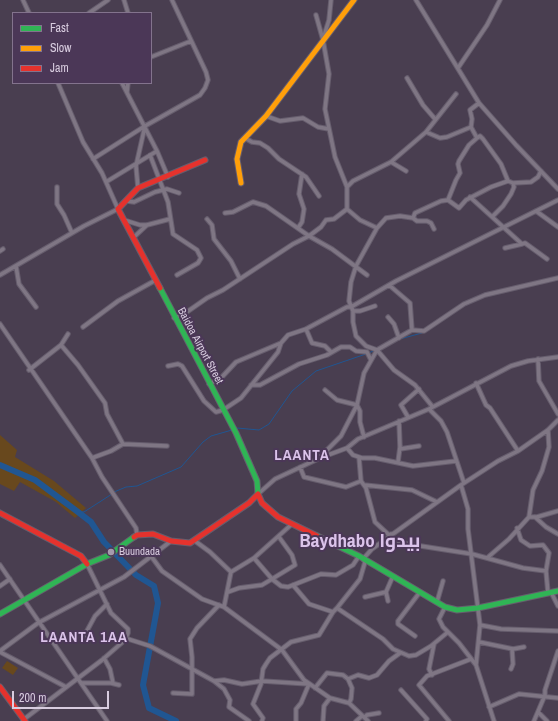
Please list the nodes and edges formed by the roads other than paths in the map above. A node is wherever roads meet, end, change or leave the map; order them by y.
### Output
1 (23, 0) edge
2 (108, 0) edge
3 (124, 0) edge
4 (172, 0) edge
5 (331, 0) edge
6 (354, 0) edge
7 (416, 0) edge
8 (500, 0) edge
9 (28, 12) edge
10 (90, 12) edge
11 (128, 12) edge
12 (316, 16) dead end
13 (323, 40) junction
14 (191, 41) junction
15 (152, 58) edge
16 (458, 68) junction
17 (407, 78) dead end
18 (58, 84) edge
19 (123, 84) edge
20 (128, 84) edge
21 (128, 92) junction
22 (456, 94) dead end
23 (479, 103) junction
24 (266, 116) junction
25 (435, 119) junction
26 (145, 126) junction
27 (471, 126) junction
28 (329, 129) junction
29 (426, 132) junction
30 (245, 138) junction
31 (477, 138) junction
32 (157, 150) junction
33 (150, 155) junction
34 (93, 159) junction
35 (205, 160) dead end
36 (391, 162) junction
37 (137, 163) junction
38 (406, 171) dead end
39 (541, 171) junction
40 (302, 174) junction
41 (168, 177) junction
42 (161, 179) junction
43 (106, 182) junction
44 (508, 182) junction
45 (241, 183) dead end
46 (512, 183) junction
47 (347, 186) junction
48 (57, 187) dead end
49 (138, 188) junction
50 (558, 189) edge
51 (163, 190) junction
52 (179, 193) dead end
53 (319, 196) dead end
54 (470, 197) junction
55 (448, 200) junction
56 (558, 200) edge
57 (126, 201) junction
58 (118, 208) junction
59 (347, 209) junction
60 (536, 211) junction
61 (225, 213) dead end
62 (492, 216) junction
63 (170, 218) junction
64 (413, 218) junction
65 (208, 219) dead end
66 (124, 220) junction
67 (147, 225) junction
68 (504, 226) junction
69 (558, 227) edge
70 (298, 228) junction
71 (377, 228) junction
72 (434, 229) dead end
73 (72, 233) junction
74 (309, 236) junction
75 (134, 237) junction
76 (522, 244) junction
77 (505, 248) dead end
78 (547, 259) dead end
79 (16, 266) junction
80 (356, 266) junction
81 (0, 275) edge
82 (177, 275) dead end
83 (367, 275) dead end
84 (558, 278) edge
85 (240, 279) junction
86 (156, 280) junction
87 (389, 285) junction
88 (375, 306) dead end
89 (36, 307) dead end
90 (352, 307) junction
91 (353, 311) junction
92 (180, 316) junction
93 (174, 318) junction
94 (388, 318) dead end
95 (0, 324) edge
96 (83, 327) dead end
97 (179, 329) junction
98 (306, 329) junction
99 (412, 330) junction
100 (68, 334) dead end
101 (399, 338) junction
102 (281, 344) junction
103 (61, 345) junction
104 (366, 346) junction
105 (377, 350) junction
106 (331, 352) junction
107 (367, 352) junction
108 (558, 357) edge
109 (538, 359) junction
110 (371, 360) junction
111 (168, 366) dead end
112 (29, 370) junction
113 (209, 384) junction
114 (476, 384) junction
115 (251, 385) junction
116 (419, 389) junction
117 (325, 390) dead end
118 (356, 405) junction
119 (431, 408) junction
120 (223, 410) junction
121 (558, 414) edge
122 (408, 417) junction
123 (558, 420) edge
124 (399, 421) junction
125 (548, 430) junction
126 (364, 437) junction
127 (123, 444) junction
128 (167, 446) dead end
129 (419, 446) dead end
130 (347, 448) junction
131 (400, 449) junction
132 (518, 451) junction
133 (359, 457) junction
134 (92, 458) junction
135 (320, 458) junction
136 (456, 461) junction
137 (398, 462) junction
138 (300, 467) junction
139 (361, 481) junction
140 (364, 484) junction
141 (463, 484) junction
142 (258, 494) junction
143 (438, 502) junction
144 (558, 511) edge
145 (0, 513) edge
146 (534, 516) junction
147 (529, 517) junction
148 (292, 524) junction
149 (517, 528) junction
150 (558, 534) edge
151 (137, 535) junction
152 (390, 535) junction
153 (279, 537) junction
154 (170, 541) junction
155 (195, 541) junction
156 (472, 554) junction
157 (151, 556) junction
158 (254, 558) junction
159 (361, 558) junction
160 (487, 558) junction
161 (87, 564) junction
162 (0, 565) edge
163 (546, 571) junction
164 (231, 572) junction
165 (393, 576) junction
166 (10, 579) junction
167 (272, 579) junction
168 (443, 581) dead end
169 (293, 585) junction
170 (0, 586) edge
171 (100, 590) junction
172 (558, 591) edge
173 (228, 592) junction
174 (386, 592) junction
175 (420, 592) junction
176 (550, 592) junction
177 (365, 597) dead end
178 (24, 599) junction
179 (388, 601) dead end
180 (437, 602) junction
181 (107, 604) junction
182 (219, 605) junction
183 (558, 606) edge
184 (224, 607) junction
185 (444, 607) junction
186 (337, 608) junction
187 (478, 608) junction
188 (333, 612) junction
189 (0, 614) edge
190 (38, 623) junction
191 (480, 625) junction
192 (558, 631) edge
193 (448, 632) junction
194 (416, 636) dead end
195 (126, 638) junction
196 (82, 640) dead end
197 (479, 642) junction
198 (434, 644) junction
199 (524, 647) dead end
200 (512, 649) junction
201 (282, 650) junction
202 (0, 651) edge
203 (558, 651) edge
204 (400, 653) junction
205 (104, 658) junction
206 (471, 659) junction
207 (476, 665) junction
208 (511, 669) dead end
209 (193, 670) junction
210 (432, 675) junction
211 (78, 678) junction
212 (348, 679) junction
213 (214, 681) junction
214 (262, 681) junction
215 (82, 683) junction
216 (112, 683) junction
217 (309, 684) junction
218 (119, 685) dead end
219 (0, 687) edge
220 (66, 687) junction
221 (315, 688) junction
222 (401, 690) dead end
223 (173, 693) dead end
224 (545, 695) junction
225 (330, 698) junction
226 (558, 698) edge
227 (348, 703) junction
228 (490, 707) junction
229 (538, 712) junction
230 (379, 713) dead end
231 (363, 716) junction
232 (24, 721) edge
233 (107, 721) edge
234 (249, 721) edge
235 (262, 721) edge
236 (296, 721) edge
237 (323, 721) edge
238 (356, 721) edge
239 (368, 721) edge
240 (426, 721) edge
241 (449, 721) edge
242 (494, 721) edge
243 (534, 721) edge
244 (547, 721) edge

1 - 9 street
2 - 10 street
3 - 11 street
4 - 14 street
5 - 13 street
6 - 13 main road
7 - 16 street
8 - 16 street
12 - 13 street
13 - 24 main road
13 - 28 street
14 - 15 street
14 - 26 street
16 - 23 street
17 - 25 street
18 - 34 street
19 - 21 street
20 - 21 street
21 - 26 street
22 - 25 street
23 - 27 street
23 - 39 street
24 - 28 street
24 - 30 main road
25 - 29 street
26 - 32 street
26 - 34 street
26 - 37 street
27 - 29 street
27 - 31 street
28 - 47 street
29 - 36 street
30 - 40 street
30 - 45 main road
31 - 44 street
31 - 55 street
32 - 33 street
32 - 41 street
33 - 37 street
33 - 42 street
34 - 43 street
35 - 41 main road
36 - 38 street
36 - 47 street
37 - 43 street
37 - 49 street
39 - 46 street
39 - 50 street
40 - 53 street
40 - 70 street
41 - 42 main road
42 - 49 main road
42 - 51 street
43 - 58 street
44 - 46 street
44 - 54 street
46 - 62 street
47 - 59 street
48 - 73 street
49 - 57 main road
51 - 52 street
51 - 57 street
51 - 63 street
54 - 55 street
54 - 62 street
55 - 64 street
56 - 60 street
57 - 58 main road
58 - 66 main road, Baidoa Airport Street
58 - 73 street
59 - 71 street
59 - 74 street
60 - 68 street
60 - 69 street
61 - 70 street
62 - 68 street
63 - 67 street
63 - 82 street
64 - 71 street
64 - 72 street
65 - 85 street
66 - 67 street
66 - 75 main road, Baidoa Airport Street
67 - 75 street
68 - 76 street
68 - 87 street
70 - 74 street
71 - 80 street
73 - 79 street
74 - 80 street
74 - 85 street
75 - 86 main road, Baidoa Airport Street
76 - 77 street
76 - 78 street
79 - 81 street
79 - 89 street
80 - 83 street
80 - 90 street
84 - 99 street
85 - 92 street
86 - 93 main road, Baidoa Airport Street
86 - 96 street
87 - 90 street
87 - 99 street
88 - 91 street
90 - 91 street
90 - 98 street
91 - 104 street
92 - 93 street
92 - 97 street
93 - 97 main road, Baidoa Airport Street
94 - 101 street
95 - 112 street
97 - 113 main road, Baidoa Airport Street
98 - 102 street
98 - 106 street
99 - 101 street
100 - 103 street
101 - 105 street
102 - 113 street
102 - 115 street
103 - 112 street
103 - 127 street
104 - 105 street
104 - 107 street
105 - 110 street
105 - 116 street
106 - 107 street
106 - 115 street
107 - 110 street
108 - 109 street
109 - 114 street
109 - 121 street
110 - 118 street
111 - 120 street
112 - 134 street
113 - 120 main road, Baidoa Airport Street
114 - 119 street
114 - 132 street
115 - 120 street
116 - 119 street
116 - 122 street
117 - 118 street
118 - 126 street
118 - 135 street
119 - 122 street
119 - 136 street
120 - 142 main road, Baidoa Airport Street
122 - 124 street
123 - 125 street
124 - 126 street
124 - 131 street
125 - 132 street
125 - 147 street
126 - 130 street
127 - 128 street
127 - 134 street
129 - 131 street
130 - 133 street
130 - 135 street
131 - 137 street
132 - 141 street
133 - 137 street
133 - 139 street
134 - 151 street
135 - 138 street
136 - 137 street
136 - 141 street
138 - 139 street
138 - 142 street
139 - 140 street
140 - 143 street
140 - 152 street
141 - 143 street
141 - 156 street
142 - 148 main road
142 - 155 main road
143 - 152 street
144 - 146 street
145 - 161 main road
146 - 147 street
146 - 150 street
147 - 149 street
148 - 153 street
148 - 159 main road
149 - 160 street
149 - 163 street
151 - 154 main road
151 - 161 main road
152 - 156 street
152 - 159 street
153 - 158 street
153 - 167 street
154 - 155 main road
154 - 157 street
155 - 164 street
156 - 160 street
156 - 187 street
157 - 171 street
157 - 182 street
158 - 164 street
158 - 167 street
159 - 165 main road
159 - 169 street
159 - 186 street
160 - 163 street
161 - 171 street
161 - 178 main road
162 - 166 street
163 - 176 street
164 - 173 street
165 - 174 street
165 - 175 main road
166 - 170 street
166 - 178 street
167 - 169 street
167 - 173 street
168 - 180 street
169 - 188 street
171 - 181 street
171 - 190 street
172 - 176 main road
173 - 184 street
174 - 177 street
174 - 179 street
175 - 180 main road
175 - 194 street
176 - 183 street
176 - 187 main road
178 - 189 main road
178 - 190 street
180 - 185 main road
181 - 195 street
181 - 196 street
182 - 184 street
182 - 209 street
184 - 201 street
185 - 187 main road
185 - 193 street
186 - 188 street
186 - 204 street
187 - 191 street
188 - 201 street
190 - 202 street
190 - 211 street
191 - 192 street
191 - 197 street
193 - 198 street
193 - 206 street
195 - 205 street
195 - 209 street
197 - 200 street
197 - 207 street
198 - 204 street
198 - 210 street
199 - 200 street
200 - 208 street
201 - 214 street
201 - 217 street
202 - 220 street
203 - 224 street
204 - 212 street
205 - 211 street
205 - 216 street
206 - 207 street
206 - 210 street
207 - 228 street
209 - 213 street
209 - 223 street
210 - 241 street
211 - 215 street
211 - 220 street
212 - 221 street
212 - 227 street
213 - 214 street
213 - 234 street
214 - 217 street
214 - 235 street
215 - 216 street
215 - 233 street
216 - 218 street
217 - 221 street
217 - 236 street
219 - 232 main road
220 - 232 street
221 - 225 street
222 - 240 street
224 - 226 street
224 - 228 street
224 - 229 street
225 - 227 street
225 - 237 street
227 - 231 street
228 - 242 street
229 - 243 street
229 - 244 street
230 - 231 street
231 - 238 street
231 - 239 street

